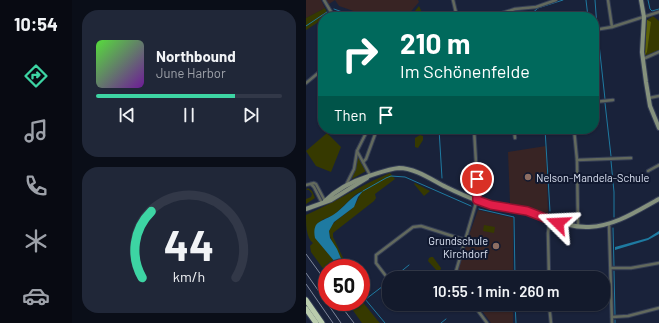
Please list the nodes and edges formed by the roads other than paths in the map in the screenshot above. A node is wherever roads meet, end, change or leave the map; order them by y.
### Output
1 (324, 0) edge
2 (452, 0) edge
3 (556, 0) edge
4 (608, 0) edge
5 (641, 0) edge
6 (331, 12) edge
7 (455, 12) edge
8 (506, 12) edge
9 (659, 12) edge
10 (644, 17) junction
11 (612, 27) junction
12 (599, 29) edge
13 (659, 52) edge
14 (643, 59) junction
15 (318, 73) edge
16 (306, 83) edge
17 (659, 96) edge
18 (648, 98) junction
19 (613, 100) dead end
20 (599, 101) edge
21 (659, 128) edge
22 (366, 134) edge
23 (375, 134) edge
24 (474, 134) edge
25 (514, 134) edge
26 (574, 134) edge
27 (514, 138) dead end
28 (357, 151) junction
29 (631, 158) dead end
30 (577, 160) junction
31 (363, 162) junction
32 (659, 165) edge
33 (648, 171) dead end
34 (370, 176) junction
35 (306, 185) edge
36 (346, 186) junction
37 (659, 199) edge
38 (477, 200) junction
39 (323, 202) junction
40 (306, 209) edge
41 (550, 220) junction
42 (609, 224) junction
43 (578, 227) junction
44 (465, 240) junction
45 (659, 263) edge
46 (611, 268) junction
47 (382, 271) edge
48 (456, 271) edge
49 (549, 271) edge
50 (306, 300) edge
51 (659, 308) edge
52 (306, 309) edge
53 (478, 311) edge
54 (550, 311) edge
55 (612, 317) junction
56 (316, 323) edge
57 (322, 323) edge
58 (487, 323) edge
59 (551, 323) edge
60 (612, 323) edge

1 - 6 street
2 - 7 street
3 - 8 street
4 - 11 street
5 - 10 main road
9 - 10 street
10 - 11 street
10 - 14 main road
11 - 12 street
13 - 14 street
14 - 18 main road
15 - 16 street
17 - 18 street
18 - 21 main road
19 - 20 street
22 - 28 street
23 - 31 street
24 - 38 street
25 - 27 street
26 - 30 street
28 - 31 street
28 - 36 street
29 - 30 street
30 - 43 street
31 - 34 street
32 - 33 street
34 - 36 main road
34 - 38 main road
34 - 39 main road
35 - 39 street
36 - 39 main road
37 - 42 main road
38 - 41 main road
38 - 44 street
39 - 40 main road
41 - 43 main road
41 - 49 street
42 - 43 main road
42 - 46 street
44 - 47 street
44 - 48 street
45 - 46 street
46 - 55 street
50 - 57 highway
51 - 55 street
52 - 56 highway
53 - 58 street
54 - 59 street
55 - 60 street

